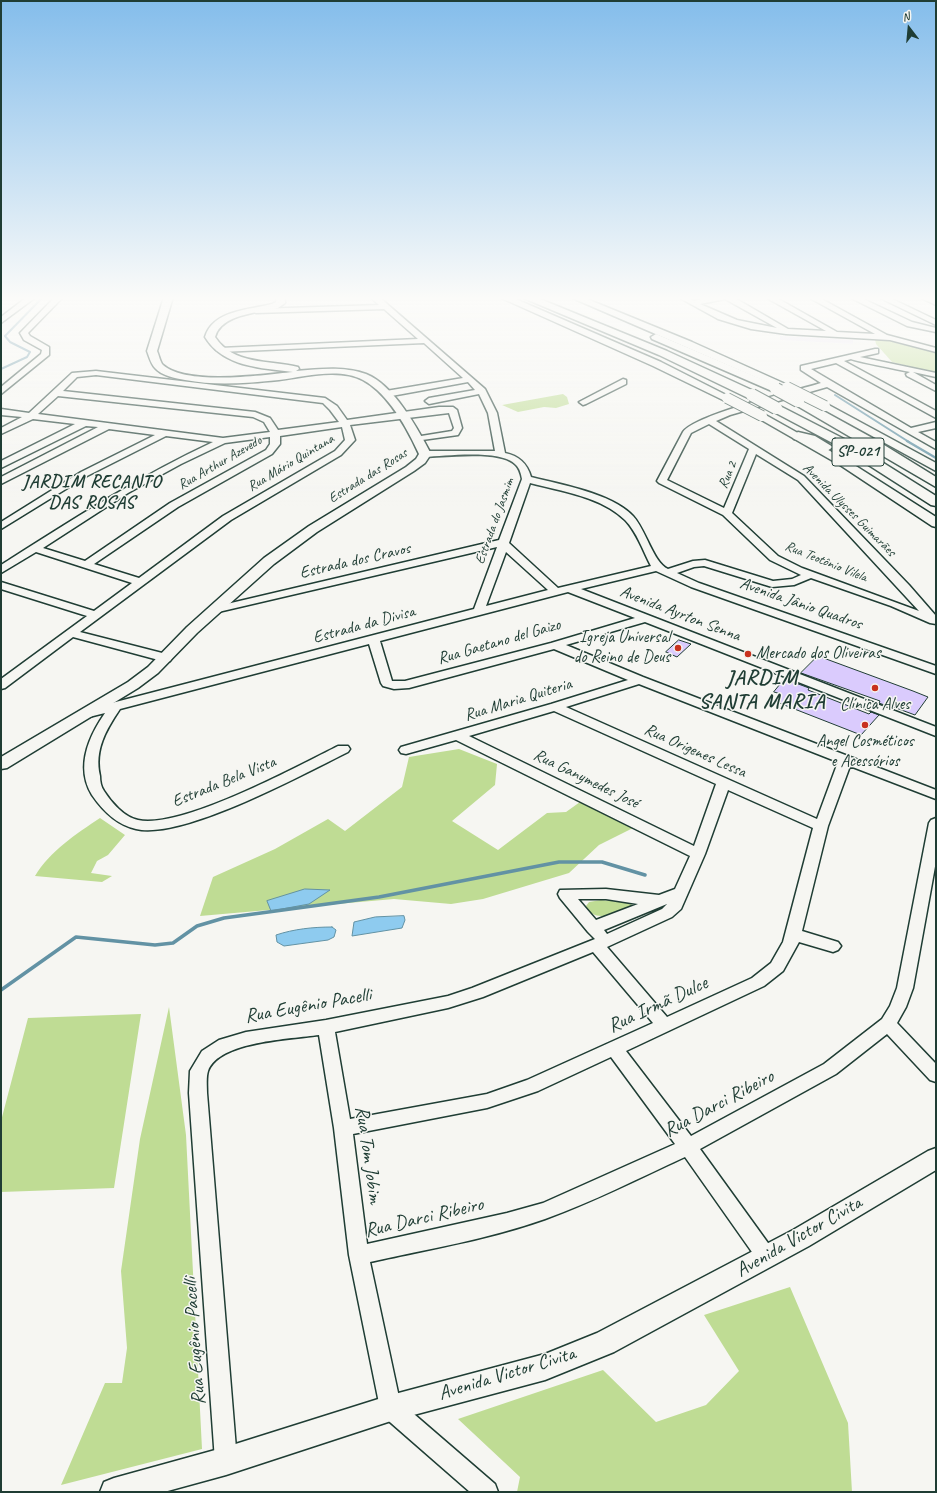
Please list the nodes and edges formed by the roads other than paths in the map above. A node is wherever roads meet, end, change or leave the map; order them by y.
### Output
1 (31, 367) edge
2 (159, 367) edge
3 (286, 367) edge
4 (455, 367) edge
5 (663, 367) edge
6 (692, 367) edge
7 (730, 367) edge
8 (805, 367) edge
9 (851, 367) edge
10 (896, 367) edge
11 (898, 367) edge
12 (320, 372) junction
13 (936, 375) edge
14 (470, 379) junction
15 (623, 382) dead end
16 (828, 384) junction
17 (782, 388) junction
18 (936, 388) edge
19 (414, 389) junction
20 (1, 391) edge
21 (482, 391) junction
22 (56, 393) junction
23 (386, 394) junction
24 (429, 401) junction
25 (583, 402) dead end
26 (439, 410) junction
27 (1, 412) edge
28 (402, 415) junction
29 (936, 415) edge
30 (30, 417) junction
31 (709, 420) junction
32 (85, 423) junction
33 (344, 423) junction
34 (936, 425) edge
35 (108, 426) junction
36 (1, 431) edge
37 (909, 431) junction
38 (275, 433) junction
39 (164, 434) junction
40 (798, 436) junction
41 (418, 438) junction
42 (223, 441) junction
43 (936, 446) edge
44 (754, 448) junction
45 (425, 454) junction
46 (500, 454) junction
47 (1, 465) edge
48 (936, 468) edge
49 (527, 479) junction
50 (1, 481) edge
51 (936, 483) edge
52 (936, 502) edge
53 (727, 513) junction
54 (936, 513) edge
55 (936, 523) edge
56 (3, 524) edge
57 (502, 543) junction
58 (37, 549) junction
59 (88, 564) junction
60 (1, 570) edge
61 (661, 571) junction
62 (810, 575) junction
63 (140, 582) junction
64 (1, 585) edge
65 (569, 588) junction
66 (556, 592) junction
67 (919, 603) junction
68 (895, 604) junction
69 (214, 610) junction
70 (478, 613) junction
71 (94, 615) junction
72 (643, 618) junction
73 (935, 622) edge
74 (71, 633) junction
75 (374, 640) junction
76 (555, 645) junction
77 (166, 658) junction
78 (936, 670) edge
79 (3, 680) edge
80 (639, 680) junction
81 (555, 707) junction
82 (114, 708) junction
83 (81, 715) junction
84 (936, 732) edge
85 (458, 736) junction
86 (343, 749) dead end
87 (406, 750) dead end
88 (4, 761) edge
89 (845, 761) junction
90 (723, 784) junction
91 (936, 795) edge
92 (936, 823) edge
93 (821, 826) junction
94 (698, 854) junction
95 (681, 893) junction
96 (660, 901) junction
97 (792, 934) junction
98 (598, 938) junction
99 (833, 946) dead end
100 (888, 1024) junction
101 (664, 1025) junction
102 (326, 1027) junction
103 (614, 1048) junction
104 (936, 1075) edge
105 (343, 1128) junction
106 (688, 1147) junction
107 (936, 1158) edge
108 (359, 1255) junction
109 (766, 1256) junction
110 (391, 1408) junction
111 (226, 1461) junction
112 (114, 1492) edge
113 (487, 1492) edge

1 - 20 street
2 - 12 main road, Estrada das Rosas
3 - 12 main road
4 - 14 street
5 - 40 main road, bridge
6 - 52 highway, SP-021, bridge
7 - 17 highway, SP-021
8 - 16 street
9 - 29 street
10 - 18 street
11 - 13 street
12 - 23 main road, Estrada das Rosas
14 - 19 street
14 - 21 street
15 - 25 street
16 - 31 street, Rua Teotônio Vilela
16 - 37 street
17 - 48 main road, bridge
17 - 51 highway, SP-021, bridge
19 - 23 street
19 - 24 street
21 - 24 street
21 - 46 street
22 - 30 street
22 - 33 street, Rua Mário Quintana
22 - 38 street
23 - 28 main road, Estrada das Rosas
24 - 26 street
26 - 28 street
26 - 41 street
27 - 30 street
28 - 33 street
28 - 41 main road, Estrada das Rosas
30 - 32 street
30 - 36 street
31 - 44 street, Avenida Ulysses Guimarães
31 - 53 street, Rua Teotônio Vilela
32 - 35 street
32 - 47 street
33 - 38 street
33 - 63 street, Rua Mário Quintana
34 - 37 street
35 - 39 street
35 - 50 street
37 - 43 street
38 - 42 street
38 - 59 street, Rua Arthur Azevedo
39 - 42 street
39 - 56 street
40 - 54 highway
40 - 55 main road
41 - 45 main road, Estrada das Rosas
42 - 58 street
44 - 53 street, Rua 2
44 - 67 street, Avenida Ulysses Guimarães
45 - 46 street, Estrada do Jasmim
45 - 69 main road, Estrada das Rosas
46 - 49 street, Estrada do Jasmim
49 - 57 street, Estrada do Jasmim
49 - 61 street
53 - 62 street, Rua Teotônio Vilela
57 - 66 street
57 - 69 street, Estrada dos Cravos
57 - 70 street, Estrada do Jasmim
58 - 59 street
58 - 60 street
59 - 63 street
61 - 62 street, Estrada da Divisa
61 - 65 street, Estrada da Divisa
61 - 78 street, Avenida Jânio Quadros
62 - 68 street, Rua Teotônio Vilela
63 - 71 street, Rua Mário Quintana
64 - 71 street
65 - 66 street, Estrada da Divisa
65 - 72 street, Avenida Ayrton Senna
66 - 70 street, Estrada da Divisa
67 - 68 street, Rua Teotônio Vilela
67 - 73 street, Avenida Ulysses Guimarães
68 - 73 street, Rua Teotônio Vilela
69 - 77 main road, Estrada das Rosas
70 - 75 street, Estrada da Divisa
71 - 74 street, Rua Mário Quintana
72 - 76 street, Rua Gaetano del Gaizo
72 - 84 street, Avenida Ayrton Senna
74 - 77 street
74 - 79 street, Rua Mário Quintana
75 - 76 street, Rua Gaetano del Gaizo
75 - 82 street, Estrada da Divisa
76 - 80 street
77 - 83 main road, Estrada das Rosas
80 - 81 street, Rua Maria Quiteria
80 - 89 street
81 - 85 street, Rua Maria Quiteria
81 - 90 street, Rua Origenes Lessa
82 - 83 street, Estrada da Divisa
82 - 86 street, Estrada Bela Vista
83 - 88 main road, Estrada das Rosas
85 - 87 street, Rua Maria Quiteria
85 - 94 street, Rua Ganymedes José
89 - 91 street
89 - 93 street, Rua Irmã Dulce
90 - 93 street, Rua Origenes Lessa
90 - 94 street, Rua Eugênio Pacelli
92 - 100 street, Rua Darci Ribeiro
93 - 97 street, Rua Irmã Dulce
94 - 95 street, Rua Eugênio Pacelli
95 - 96 street
95 - 98 street, Rua Eugênio Pacelli
96 - 98 street
96 - 98 street
97 - 99 street
97 - 101 street, Rua Irmã Dulce
98 - 101 street
98 - 102 street, Rua Eugênio Pacelli
100 - 104 street
100 - 106 street, Rua Darci Ribeiro
101 - 103 street, Rua Irmã Dulce
102 - 105 street, Rua Tom Jobim
102 - 111 street, Rua Eugênio Pacelli
103 - 105 street, Rua Irmã Dulce
103 - 106 street
105 - 108 street, Rua Tom Jobim
106 - 108 street, Rua Darci Ribeiro
106 - 109 street
107 - 109 main road, Avenida Victor Civita
108 - 110 street, Rua Tom Jobim
109 - 110 main road, Avenida Victor Civita
110 - 111 main road, Avenida Victor Civita
110 - 113 street
111 - 112 main road, Avenida Victor Civita

